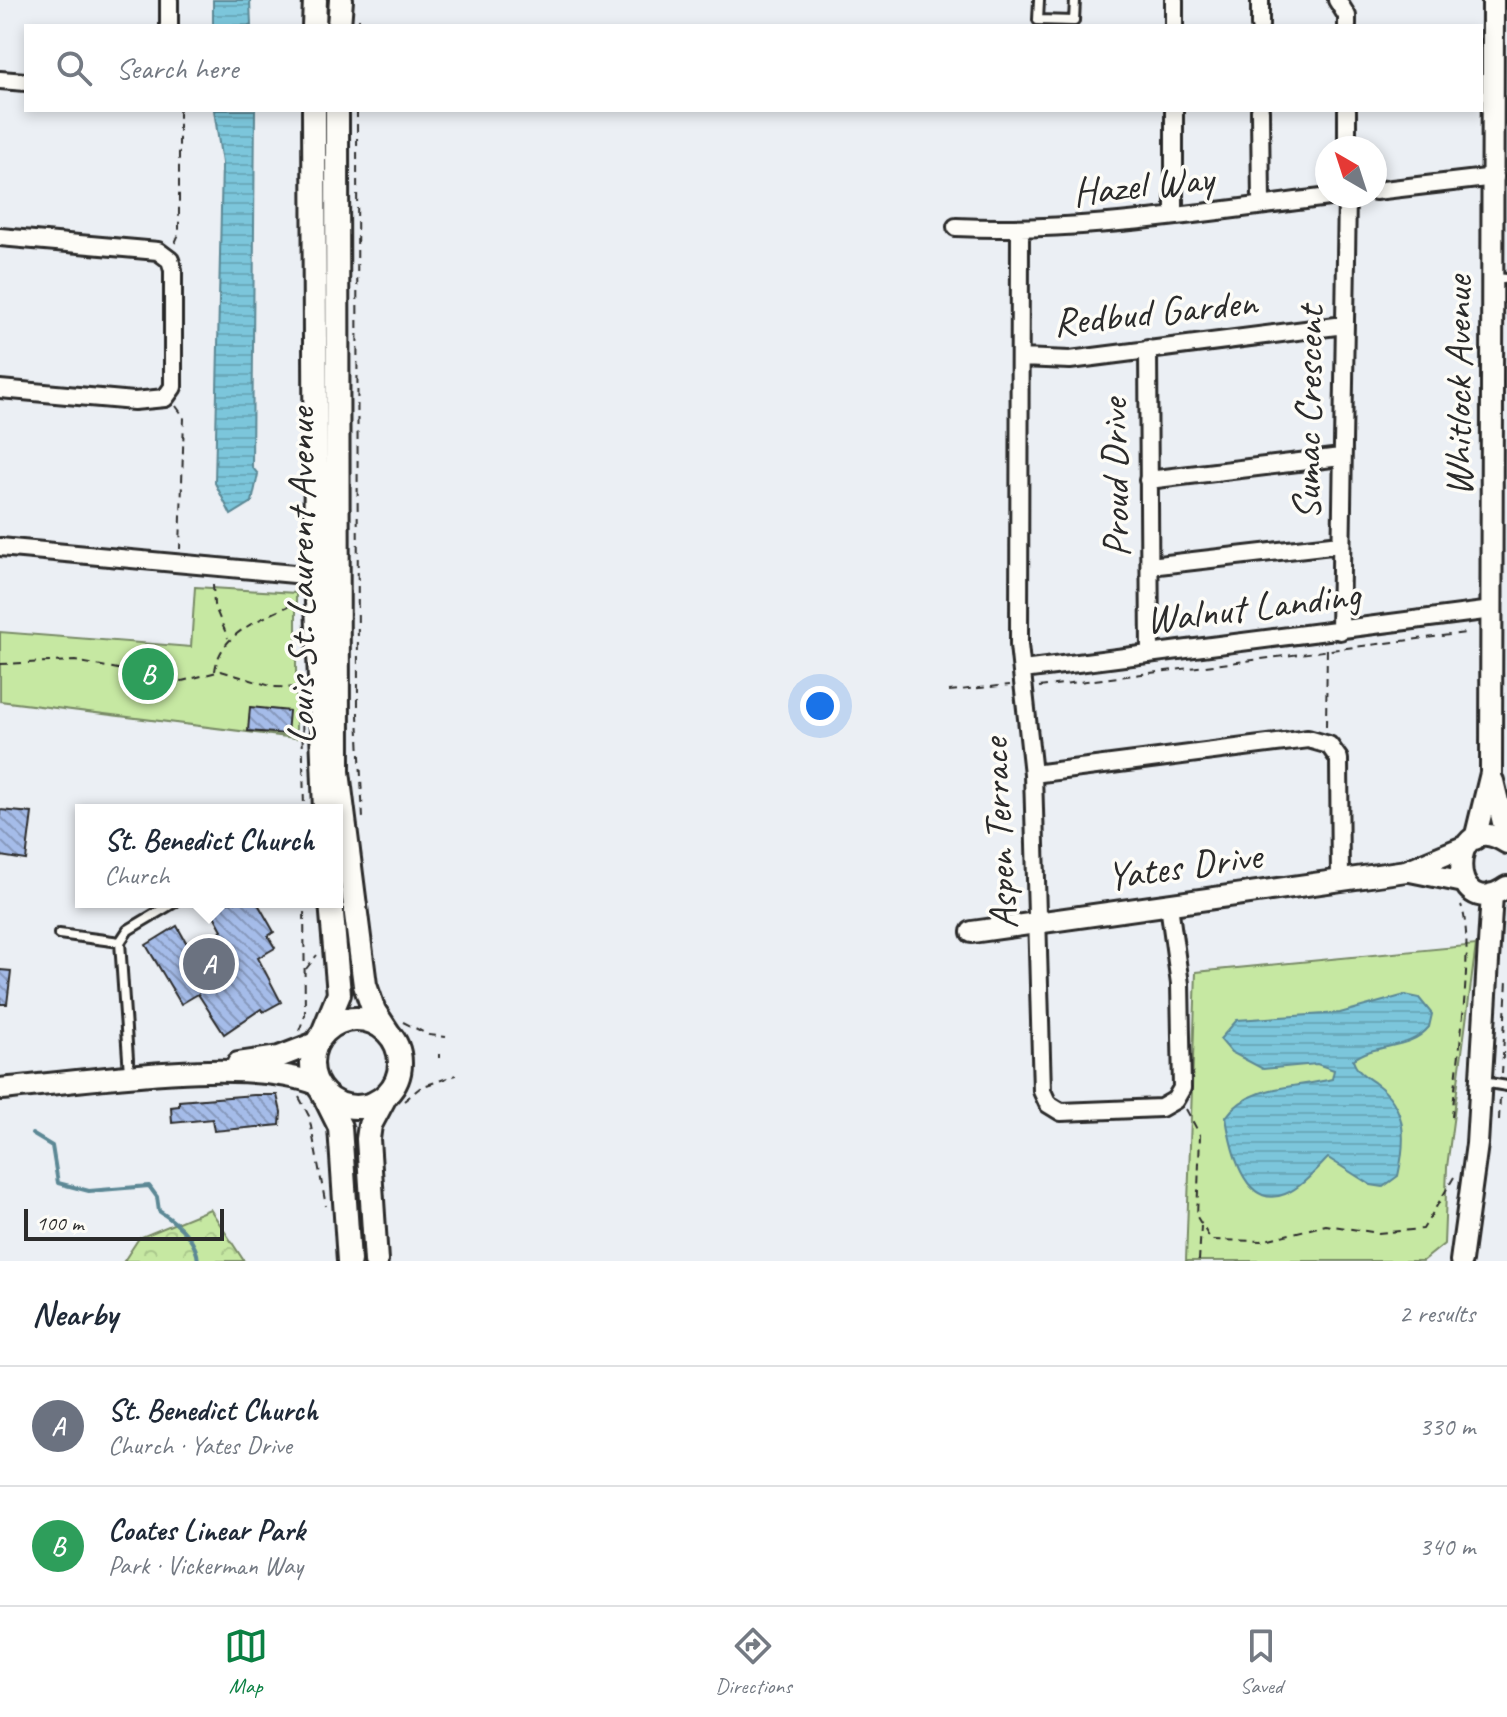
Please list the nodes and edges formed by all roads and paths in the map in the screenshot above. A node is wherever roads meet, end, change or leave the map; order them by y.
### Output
1 (169, 0) edge
2 (315, 0) edge
3 (341, 0) edge
4 (1039, 0) edge
5 (1075, 0) edge
6 (1174, 0) edge
7 (1260, 0) edge
8 (1337, 0) edge
9 (1493, 0) edge
10 (169, 24) edge
11 (314, 24) edge
12 (339, 24) edge
13 (1174, 24) edge
14 (1260, 24) edge
15 (1347, 24) edge
16 (0, 80) edge
17 (24, 82) edge
18 (179, 112) edge
19 (314, 112) edge
20 (337, 112) edge
21 (357, 112) edge
22 (1174, 112) edge
23 (1260, 112) edge
24 (1347, 112) edge
25 (1347, 136) edge
26 (1501, 176) edge
27 (1387, 190) edge
28 (1315, 199) edge
29 (1261, 205) junction
30 (1347, 208) edge
31 (1174, 216) junction
32 (956, 227) dead end
33 (1020, 230) junction
34 (0, 237) edge
35 (167, 258) junction
36 (1501, 278) edge
37 (1344, 325) junction
38 (1148, 349) junction
39 (1021, 358) junction
40 (0, 389) edge
41 (169, 395) junction
42 (1341, 457) junction
43 (1148, 480) junction
44 (1340, 544) junction
45 (0, 547) edge
46 (179, 563) junction
47 (1150, 566) junction
48 (214, 567) junction
49 (316, 576) junction
50 (295, 603) dead end
51 (1492, 610) junction
52 (1466, 633) dead end
53 (1333, 636) junction
54 (230, 640) junction
55 (1327, 651) junction
56 (1150, 654) junction
57 (0, 664) edge
58 (215, 671) junction
59 (1019, 677) junction
60 (1035, 687) dead end
61 (302, 688) dead end
62 (949, 691) dead end
63 (1321, 741) junction
64 (1491, 773) junction
65 (1033, 774) junction
66 (325, 804) edge
67 (342, 804) edge
68 (343, 811) edge
69 (363, 824) dead end
70 (1507, 841) edge
71 (1470, 843) junction
72 (1406, 871) junction
73 (1340, 881) junction
74 (1487, 890) edge
75 (1169, 905) junction
76 (165, 908) edge
77 (304, 908) edge
78 (332, 908) edge
79 (1038, 922) junction
80 (972, 932) dead end
81 (59, 934) dead end
82 (120, 942) junction
83 (1497, 983) edge
84 (395, 1026) junction
85 (446, 1037) dead end
86 (292, 1039) dead end
87 (319, 1040) junction
88 (215, 1071) junction
89 (456, 1075) dead end
90 (129, 1078) junction
91 (1497, 1085) edge
92 (320, 1088) junction
93 (0, 1089) edge
94 (295, 1094) dead end
95 (1178, 1094) junction
96 (394, 1100) junction
97 (1452, 1117) dead end
98 (1499, 1120) dead end
99 (1458, 1172) dead end
100 (329, 1213) dead end
101 (1201, 1224) junction
102 (349, 1261) edge
103 (376, 1261) edge
104 (1199, 1261) edge
105 (1461, 1261) edge

1 - 10 street
2 - 11 main road
3 - 12 main road
4 - 5 lane
6 - 13 street
7 - 14 street
8 - 15 street
9 - 26 street, Whitlock Avenue
16 - 17 street
18 - 35 path
19 - 49 main road, Louis St. Laurent Avenue
20 - 67 main road, Louis St. Laurent Avenue
21 - 69 path
22 - 31 street
23 - 29 street
24 - 25 street
26 - 27 street
26 - 36 street, Whitlock Avenue
28 - 29 street, Hazel Way
29 - 31 street, Hazel Way
30 - 37 street, Sumac Crescent
31 - 33 street, Hazel Way
32 - 33 street, Hazel Way
33 - 39 street, Aspen Terrace
34 - 35 street
35 - 41 street
36 - 51 street, Whitlock Avenue
37 - 38 street, Redbud Garden
37 - 42 street, Sumac Crescent
38 - 39 street, Redbud Garden
38 - 43 street, Proud Drive
39 - 59 street, Aspen Terrace
40 - 41 street
41 - 46 path
42 - 43 street
42 - 44 street, Sumac Crescent
43 - 47 street, Proud Drive
44 - 47 street
44 - 53 street, Sumac Crescent
45 - 46 street
46 - 48 street
47 - 56 street, Proud Drive
48 - 49 street
48 - 54 path
49 - 66 main road, Louis St. Laurent Avenue
50 - 54 path
51 - 53 street, Walnut Landing
51 - 64 street, Whitlock Avenue
52 - 55 path
53 - 55 path
53 - 56 street, Walnut Landing
54 - 58 path
55 - 60 path
55 - 63 path
56 - 59 street, Walnut Landing
57 - 58 path
58 - 61 path
59 - 62 path
59 - 65 street, Aspen Terrace
63 - 65 street
63 - 73 street
64 - 70 street, Whitlock Avenue
64 - 71 street, Whitlock Avenue
65 - 79 street, Aspen Terrace
68 - 84 main road, Louis St. Laurent Avenue
70 - 71 street
71 - 72 street, Yates Drive
71 - 74 street, Whitlock Avenue
72 - 73 street, Yates Drive
72 - 74 street, Yates Drive
73 - 75 street, Yates Drive
74 - 83 street
74 - 97 path
75 - 79 street, Yates Drive
75 - 95 street
76 - 82 lane
77 - 86 path
78 - 87 main road
79 - 80 street, Yates Drive
79 - 95 street, Aspen Terrace
81 - 82 lane
82 - 90 lane
83 - 91 street
83 - 91 path
84 - 85 path
84 - 87 main road
84 - 96 main road
87 - 88 street
87 - 92 main road
88 - 90 street
88 - 92 street
89 - 96 path
90 - 93 street
91 - 98 path
91 - 105 street
92 - 96 main road
92 - 102 main road
94 - 100 path
95 - 101 path
96 - 103 main road
99 - 101 path
101 - 104 path

